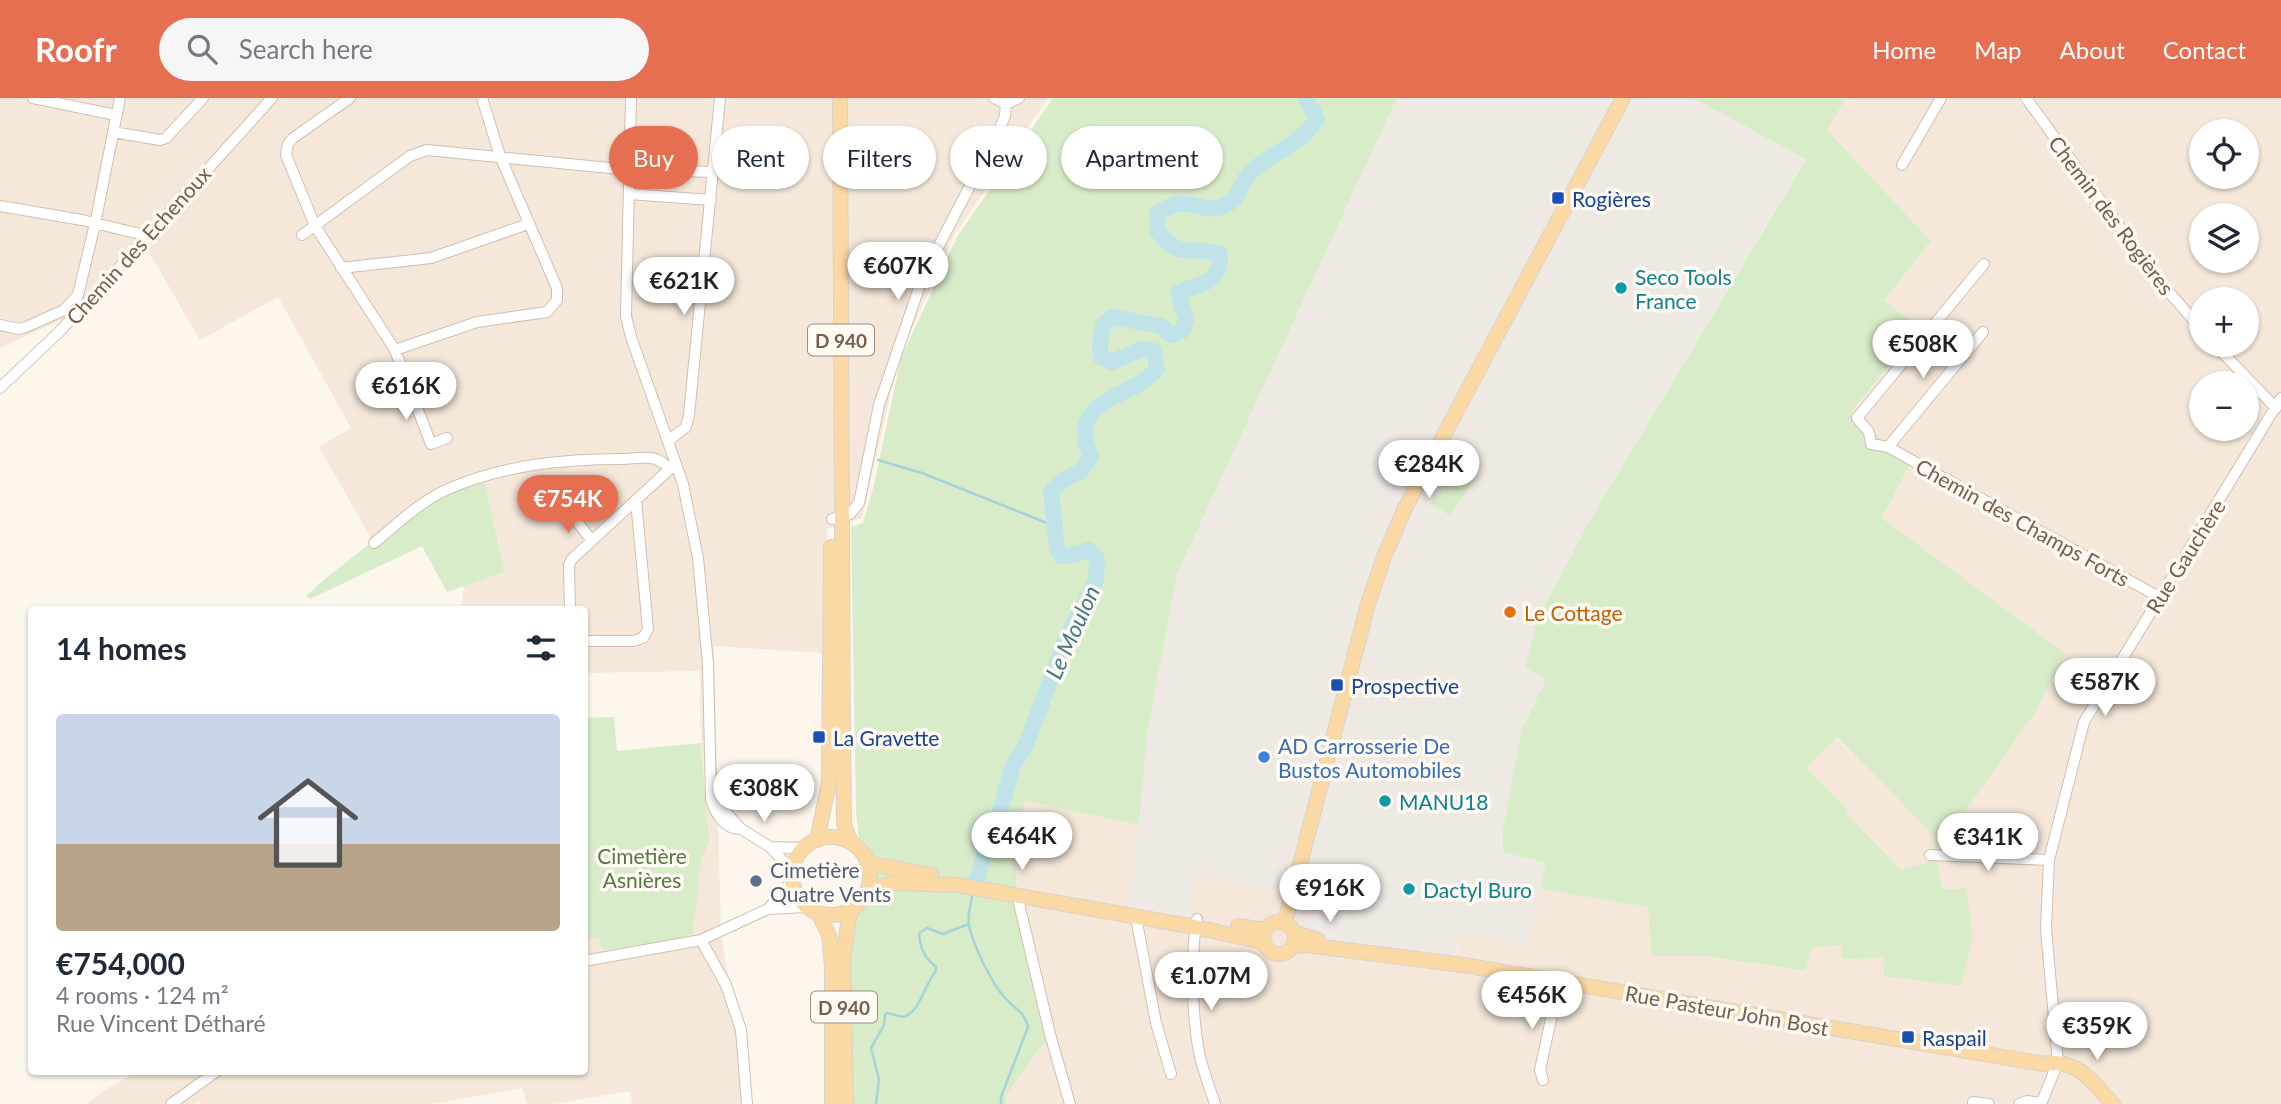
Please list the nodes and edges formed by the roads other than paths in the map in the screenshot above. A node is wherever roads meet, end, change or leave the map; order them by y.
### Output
1 (33, 98) edge
2 (120, 98) edge
3 (203, 98) edge
4 (272, 98) edge
5 (350, 98) edge
6 (482, 98) edge
7 (631, 98) edge
8 (720, 98) edge
9 (832, 98) edge
10 (840, 98) edge
11 (994, 98) edge
12 (1019, 98) edge
13 (1623, 98) edge
14 (1941, 98) edge
15 (2026, 98) edge
16 (1006, 104) junction
17 (116, 115) junction
18 (630, 126) edge
19 (717, 126) edge
20 (113, 132) junction
21 (500, 156) junction
22 (1902, 165) dead end
23 (609, 166) edge
24 (712, 186) edge
25 (629, 189) edge
26 (629, 194) junction
27 (711, 200) junction
28 (0, 206) edge
29 (95, 224) junction
30 (528, 224) junction
31 (315, 226) junction
32 (302, 235) dead end
33 (148, 236) junction
34 (1984, 264) dead end
35 (341, 268) junction
36 (2189, 315) edge
37 (0, 326) edge
38 (1983, 332) dead end
39 (395, 350) junction
40 (2228, 357) edge
41 (0, 388) edge
42 (2279, 408) edge
43 (447, 438) dead end
44 (668, 441) junction
45 (1888, 447) junction
46 (673, 466) junction
47 (636, 500) junction
48 (569, 511) dead end
49 (836, 518) junction
50 (592, 541) junction
51 (374, 543) dead end
52 (2159, 597) junction
53 (570, 606) edge
54 (588, 640) edge
55 (712, 783) junction
56 (740, 829) junction
57 (851, 843) junction
58 (810, 844) junction
59 (770, 847) junction
60 (1930, 855) dead end
61 (2049, 860) junction
62 (867, 863) junction
63 (792, 876) junction
64 (958, 882) junction
65 (988, 887) junction
66 (866, 893) junction
67 (1017, 895) junction
68 (768, 909) junction
69 (812, 910) junction
70 (850, 911) junction
71 (1136, 917) junction
72 (1196, 923) junction
73 (1291, 934) junction
74 (1264, 936) junction
75 (701, 940) junction
76 (588, 960) edge
77 (1559, 982) junction
78 (2058, 1062) junction
79 (1171, 1074) dead end
80 (211, 1075) edge
81 (1543, 1080) dead end
82 (1973, 1102) dead end
83 (171, 1104) edge
84 (747, 1104) edge
85 (832, 1104) edge
86 (846, 1104) edge
87 (1070, 1104) edge
88 (1215, 1104) edge
89 (1989, 1104) edge
90 (2019, 1104) edge
91 (2041, 1104) edge
92 (2113, 1104) edge

1 - 17 street
2 - 17 street
3 - 20 street
4 - 33 street, Chemin des Echenoux
5 - 31 street
6 - 21 street
7 - 18 street
8 - 19 street
9 - 49 main road, D 940
10 - 49 main road, D 940
11 - 16 street
12 - 16 street
13 - 73 main road
14 - 22 street
15 - 36 street, Chemin des Rogières
16 - 49 street
17 - 20 street
20 - 29 street
21 - 23 street
21 - 30 street
21 - 31 street
24 - 27 street
25 - 26 street
26 - 27 street
26 - 44 street
27 - 44 street
28 - 29 street
29 - 33 street
29 - 37 street
30 - 35 street
30 - 39 street
31 - 32 street
31 - 35 street
33 - 41 street, Chemin des Echenoux
34 - 45 street, Chemin des Champs Forts
35 - 39 street
38 - 45 street, Chemin des Champs Forts
39 - 43 street
40 - 42 street
42 - 52 street, Rue Gauchère
44 - 46 street
45 - 52 street, Chemin des Champs Forts
46 - 47 street
46 - 51 street
46 - 55 street
47 - 50 street
47 - 54 street
48 - 50 street
49 - 57 main road, D 940
49 - 58 main road, D 940
50 - 53 street
52 - 61 street, Rue Gauchère
55 - 56 street
55 - 56 street
56 - 59 street
57 - 58 main road
57 - 62 main road
58 - 59 street
58 - 63 main road
59 - 63 street
60 - 61 street
61 - 78 street, Rue Gauchère
62 - 64 main road
62 - 66 main road
63 - 68 street
63 - 69 main road
64 - 65 main road
64 - 66 main road
65 - 67 main road
65 - 72 main road
66 - 70 main road
67 - 71 main road
67 - 87 street
68 - 69 street
68 - 75 street
69 - 70 main road
69 - 85 main road, D 940
70 - 86 main road, D 940
71 - 72 main road
71 - 79 street
72 - 74 main road
72 - 88 street
73 - 74 main road
73 - 74 main road
73 - 77 main road, Rue Pasteur John Bost
75 - 76 street
75 - 84 street
77 - 78 main road, Rue Pasteur John Bost
77 - 81 street
78 - 91 street
78 - 92 main road
80 - 83 street
82 - 89 street
90 - 91 street

